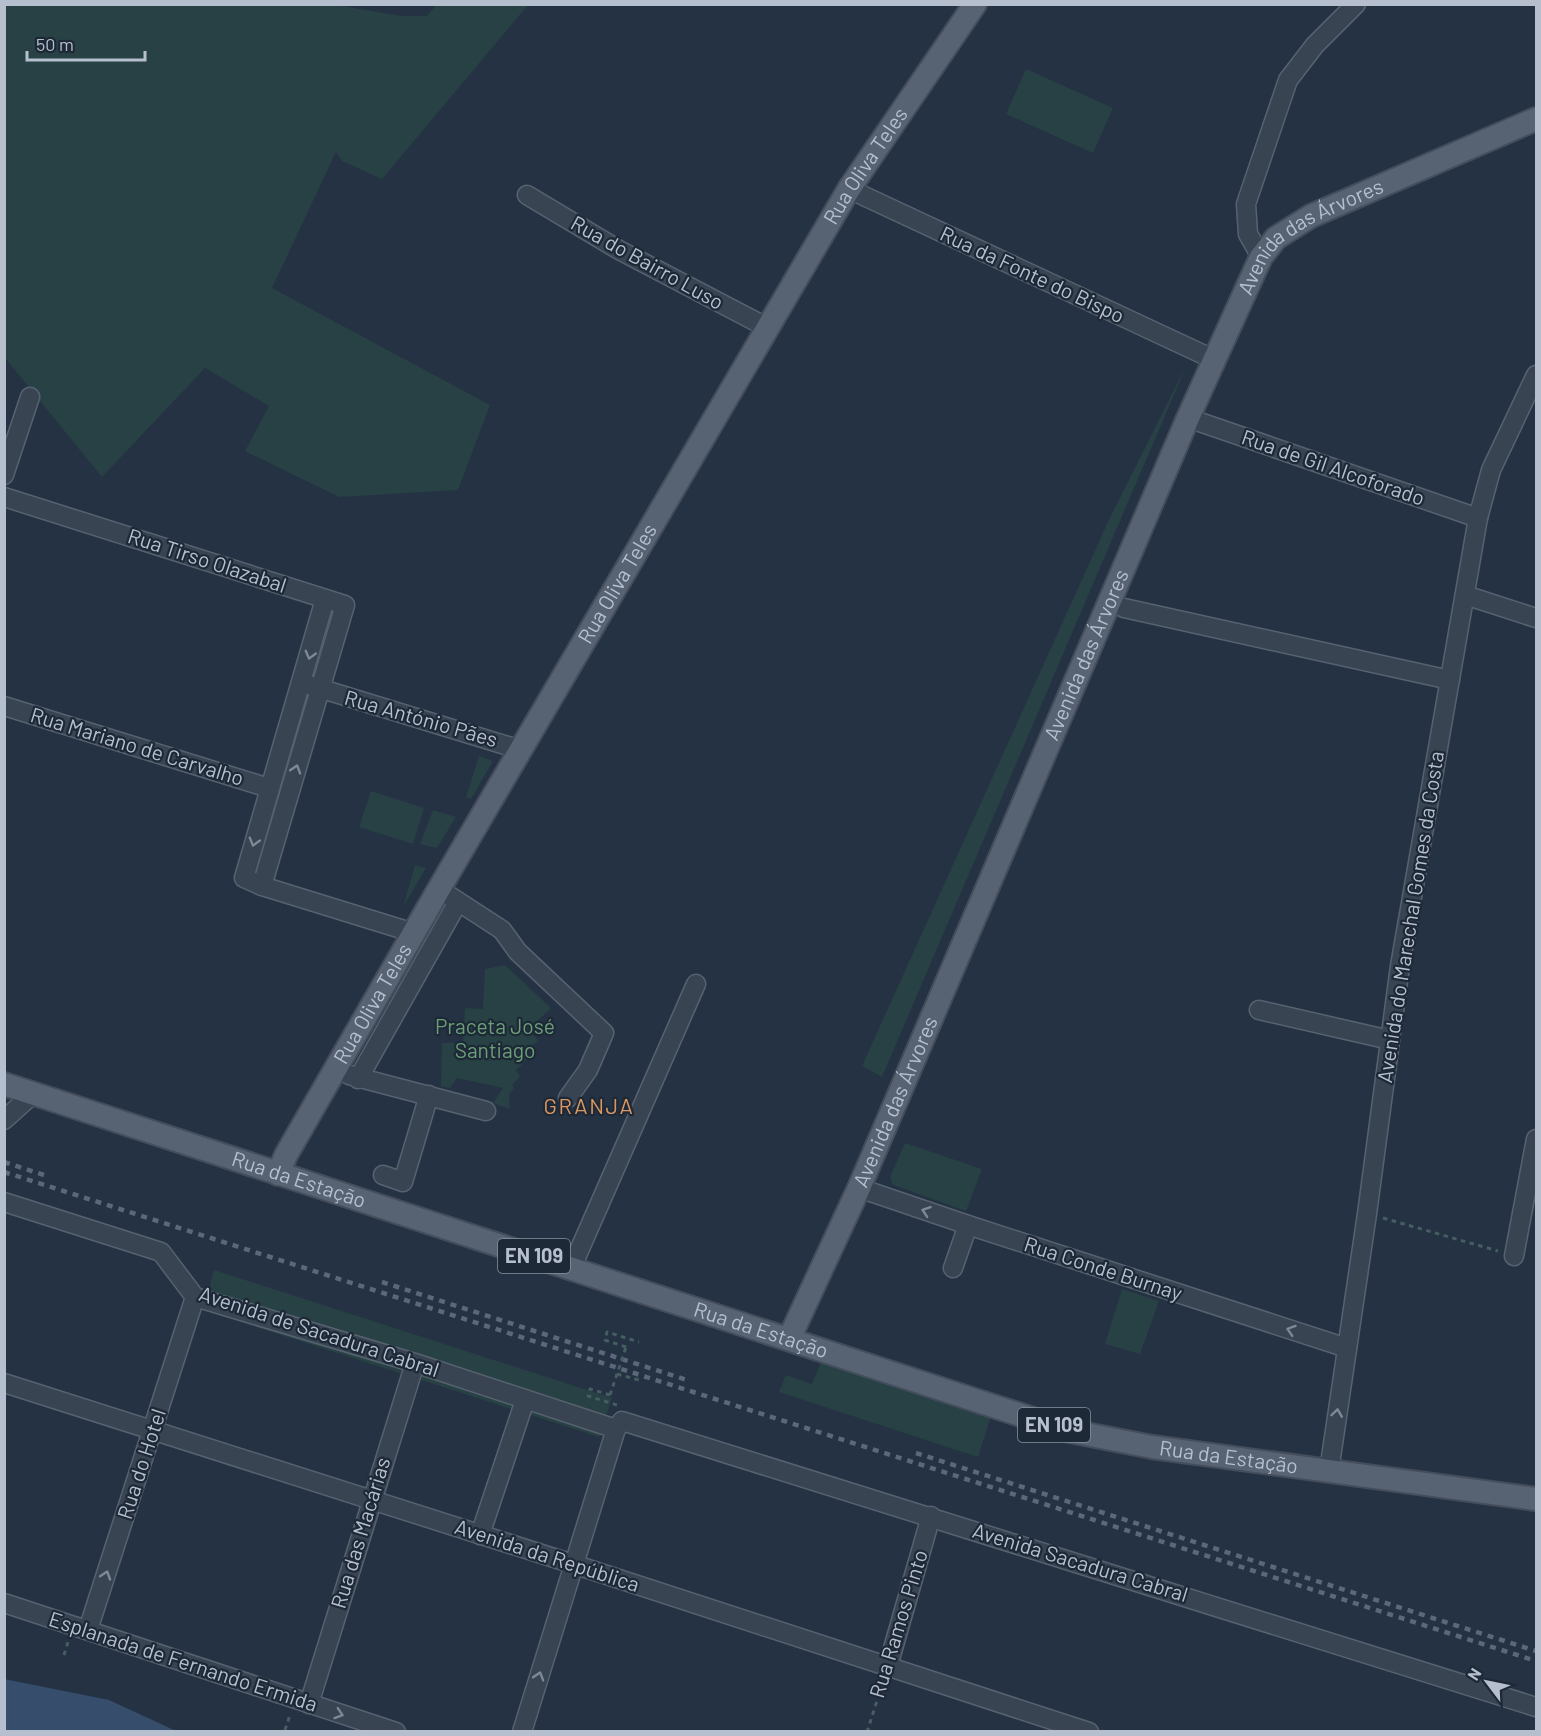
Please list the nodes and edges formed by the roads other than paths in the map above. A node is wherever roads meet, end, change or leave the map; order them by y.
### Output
1 (975, 4) edge
2 (1356, 4) edge
3 (1536, 119) edge
4 (849, 189) junction
5 (527, 195) dead end
6 (1261, 257) junction
7 (768, 328) junction
8 (1215, 360) junction
9 (1536, 375) edge
10 (30, 397) dead end
11 (1188, 418) junction
12 (4, 475) edge
13 (4, 497) edge
14 (1478, 518) junction
15 (1465, 596) junction
16 (325, 598) junction
17 (1124, 608) dead end
18 (1536, 618) edge
19 (1450, 680) junction
20 (302, 683) junction
21 (320, 689) junction
22 (4, 706) edge
23 (521, 750) junction
24 (269, 788) junction
25 (262, 886) junction
26 (439, 889) junction
27 (458, 902) junction
28 (414, 933) junction
29 (696, 984) dead end
30 (1259, 1010) dead end
31 (1390, 1040) junction
32 (334, 1070) junction
33 (358, 1078) junction
34 (4, 1084) edge
35 (4, 1090) edge
36 (34, 1093) junction
37 (429, 1095) junction
38 (568, 1098) dead end
39 (486, 1111) dead end
40 (5, 1119) edge
41 (1536, 1139) edge
42 (278, 1174) junction
43 (383, 1176) dead end
44 (859, 1188) junction
45 (4, 1202) edge
46 (968, 1226) junction
47 (1514, 1256) road end
48 (953, 1268) dead end
49 (572, 1269) junction
50 (195, 1297) junction
51 (789, 1339) junction
52 (1347, 1348) junction
53 (415, 1363) junction
54 (4, 1383) edge
55 (525, 1400) junction
56 (618, 1418) junction
57 (153, 1431) junction
58 (1329, 1471) junction
59 (1536, 1499) edge
60 (371, 1501) junction
61 (931, 1516) junction
62 (480, 1535) junction
63 (573, 1564) junction
64 (4, 1603) edge
65 (88, 1630) junction
66 (888, 1666) junction
67 (309, 1704) junction
68 (1536, 1707) edge
69 (396, 1731) edge
70 (522, 1731) edge
71 (1089, 1731) edge

1 - 4 main road, Rua Oliva Teles
2 - 6 street
3 - 6 main road, Avenida das Árvores
4 - 7 main road, Rua Oliva Teles
4 - 8 street, Rua da Fonte do Bispo
5 - 7 street, Rua do Bairro Luso
6 - 8 main road, Avenida das Árvores
7 - 23 main road, Rua Oliva Teles
8 - 11 main road, Avenida das Árvores
9 - 14 street, Avenida do Marechal Gomes da Costa
10 - 12 street
11 - 14 street, Rua de Gil Alcoforado
11 - 44 main road, Avenida das Árvores
13 - 16 street, Rua Tirso Olazabal
14 - 15 street, Avenida do Marechal Gomes da Costa
15 - 18 street
15 - 19 street, Avenida do Marechal Gomes da Costa
16 -> 20 street
16 - 21 street, Rua Tirso Olazabal
17 - 19 street
19 - 31 street, Avenida do Marechal Gomes da Costa
20 - 21 street
20 - 24 street
21 - 23 street, Rua António Pães
25 -> 21 street
22 - 24 street, Rua Mariano de Carvalho
23 - 26 main road, Rua Oliva Teles
24 -> 25 street
25 - 28 street
26 - 27 street
26 - 28 main road, Rua Oliva Teles
27 - 33 street
27 - 38 street
28 - 32 main road, Rua Oliva Teles
29 - 49 street
30 - 31 street
31 - 52 street, Avenida do Marechal Gomes da Costa
32 - 33 street
32 - 42 main road, Rua Oliva Teles
33 - 37 street
34 - 36 main road, Rua da Estação / EN 109
35 - 40 street
36 - 40 street
36 - 42 main road, Rua da Estação / EN 109
37 - 39 street
37 - 43 street
41 - 47 street
42 - 49 main road, Rua da Estação / EN 109
46 -> 44 street, Rua Conde Burnay
44 - 51 main road, Avenida das Árvores
45 - 50 street, Avenida de Sacadura Cabral
46 - 48 street
52 -> 46 street, Rua Conde Burnay
49 - 51 main road, Rua da Estação / EN 109
50 - 53 street, Avenida de Sacadura Cabral
50 - 57 street, Rua do Hotel
51 - 58 main road, Rua da Estação / EN 109
58 -> 52 street, Avenida do Marechal Gomes da Costa
53 - 55 street, Avenida de Sacadura Cabral
53 - 60 street, Rua das Macárias
54 - 57 street, Avenida da República
55 - 56 street, Avenida de Sacadura Cabral
55 - 62 street
56 - 61 street, Avenida Sacadura Cabral
56 - 63 street
57 - 60 street, Avenida da República
65 -> 57 street, Rua do Hotel
58 - 59 main road, Rua da Estação / EN 109
60 - 62 street, Avenida da República
60 - 67 street, Rua das Macárias
61 - 66 street, Rua Ramos Pinto
61 - 68 street, Avenida Sacadura Cabral
62 - 63 street, Avenida da República
63 - 66 street, Avenida da República
70 -> 63 street
64 - 65 street, Esplanada de Fernando Ermida
65 - 67 street, Esplanada de Fernando Ermida
66 - 71 street, Avenida da República
67 -> 69 street, Esplanada de Fernando Ermida

